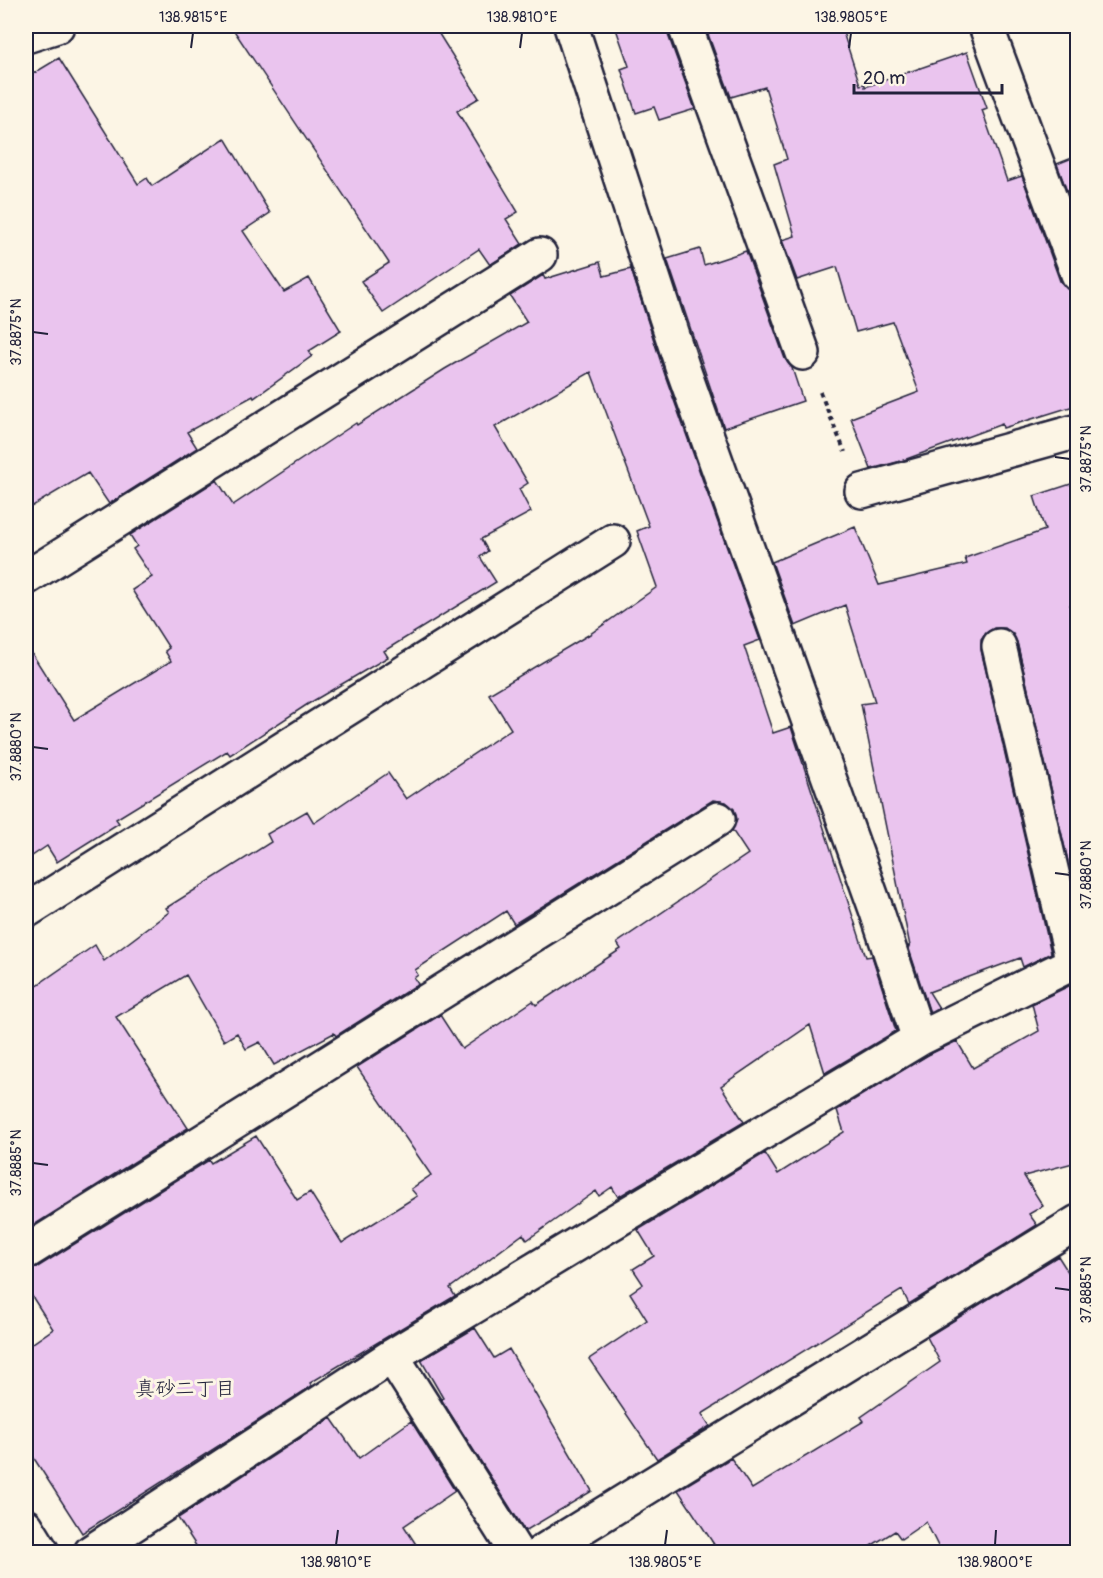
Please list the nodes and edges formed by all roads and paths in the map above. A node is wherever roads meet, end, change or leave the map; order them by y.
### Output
1 (57, 26) edge
2 (571, 26) edge
3 (685, 26) edge
4 (986, 26) edge
5 (26, 36) edge
6 (540, 255) dead end
7 (1077, 274) edge
8 (803, 353) joint
9 (1077, 431) edge
10 (862, 491) joint
11 (613, 541) dead end
12 (26, 578) edge
13 (999, 646) dead end
14 (718, 819) dead end
15 (26, 911) edge
16 (919, 1039) junction
17 (1077, 1222) edge
18 (26, 1252) edge
19 (392, 1356) junction
20 (26, 1526) edge
21 (42, 1552) edge
22 (91, 1552) edge
23 (516, 1552) edge
24 (542, 1552) edge

1 - 5 street
2 - 16 street
3 - 8 street
4 - 7 street
6 - 12 street
8 - 10 path
9 - 10 street
11 - 15 street
13 - 16 street
14 - 18 street
16 - 19 street
17 - 24 street
19 - 22 street
19 - 23 street
20 - 21 street

